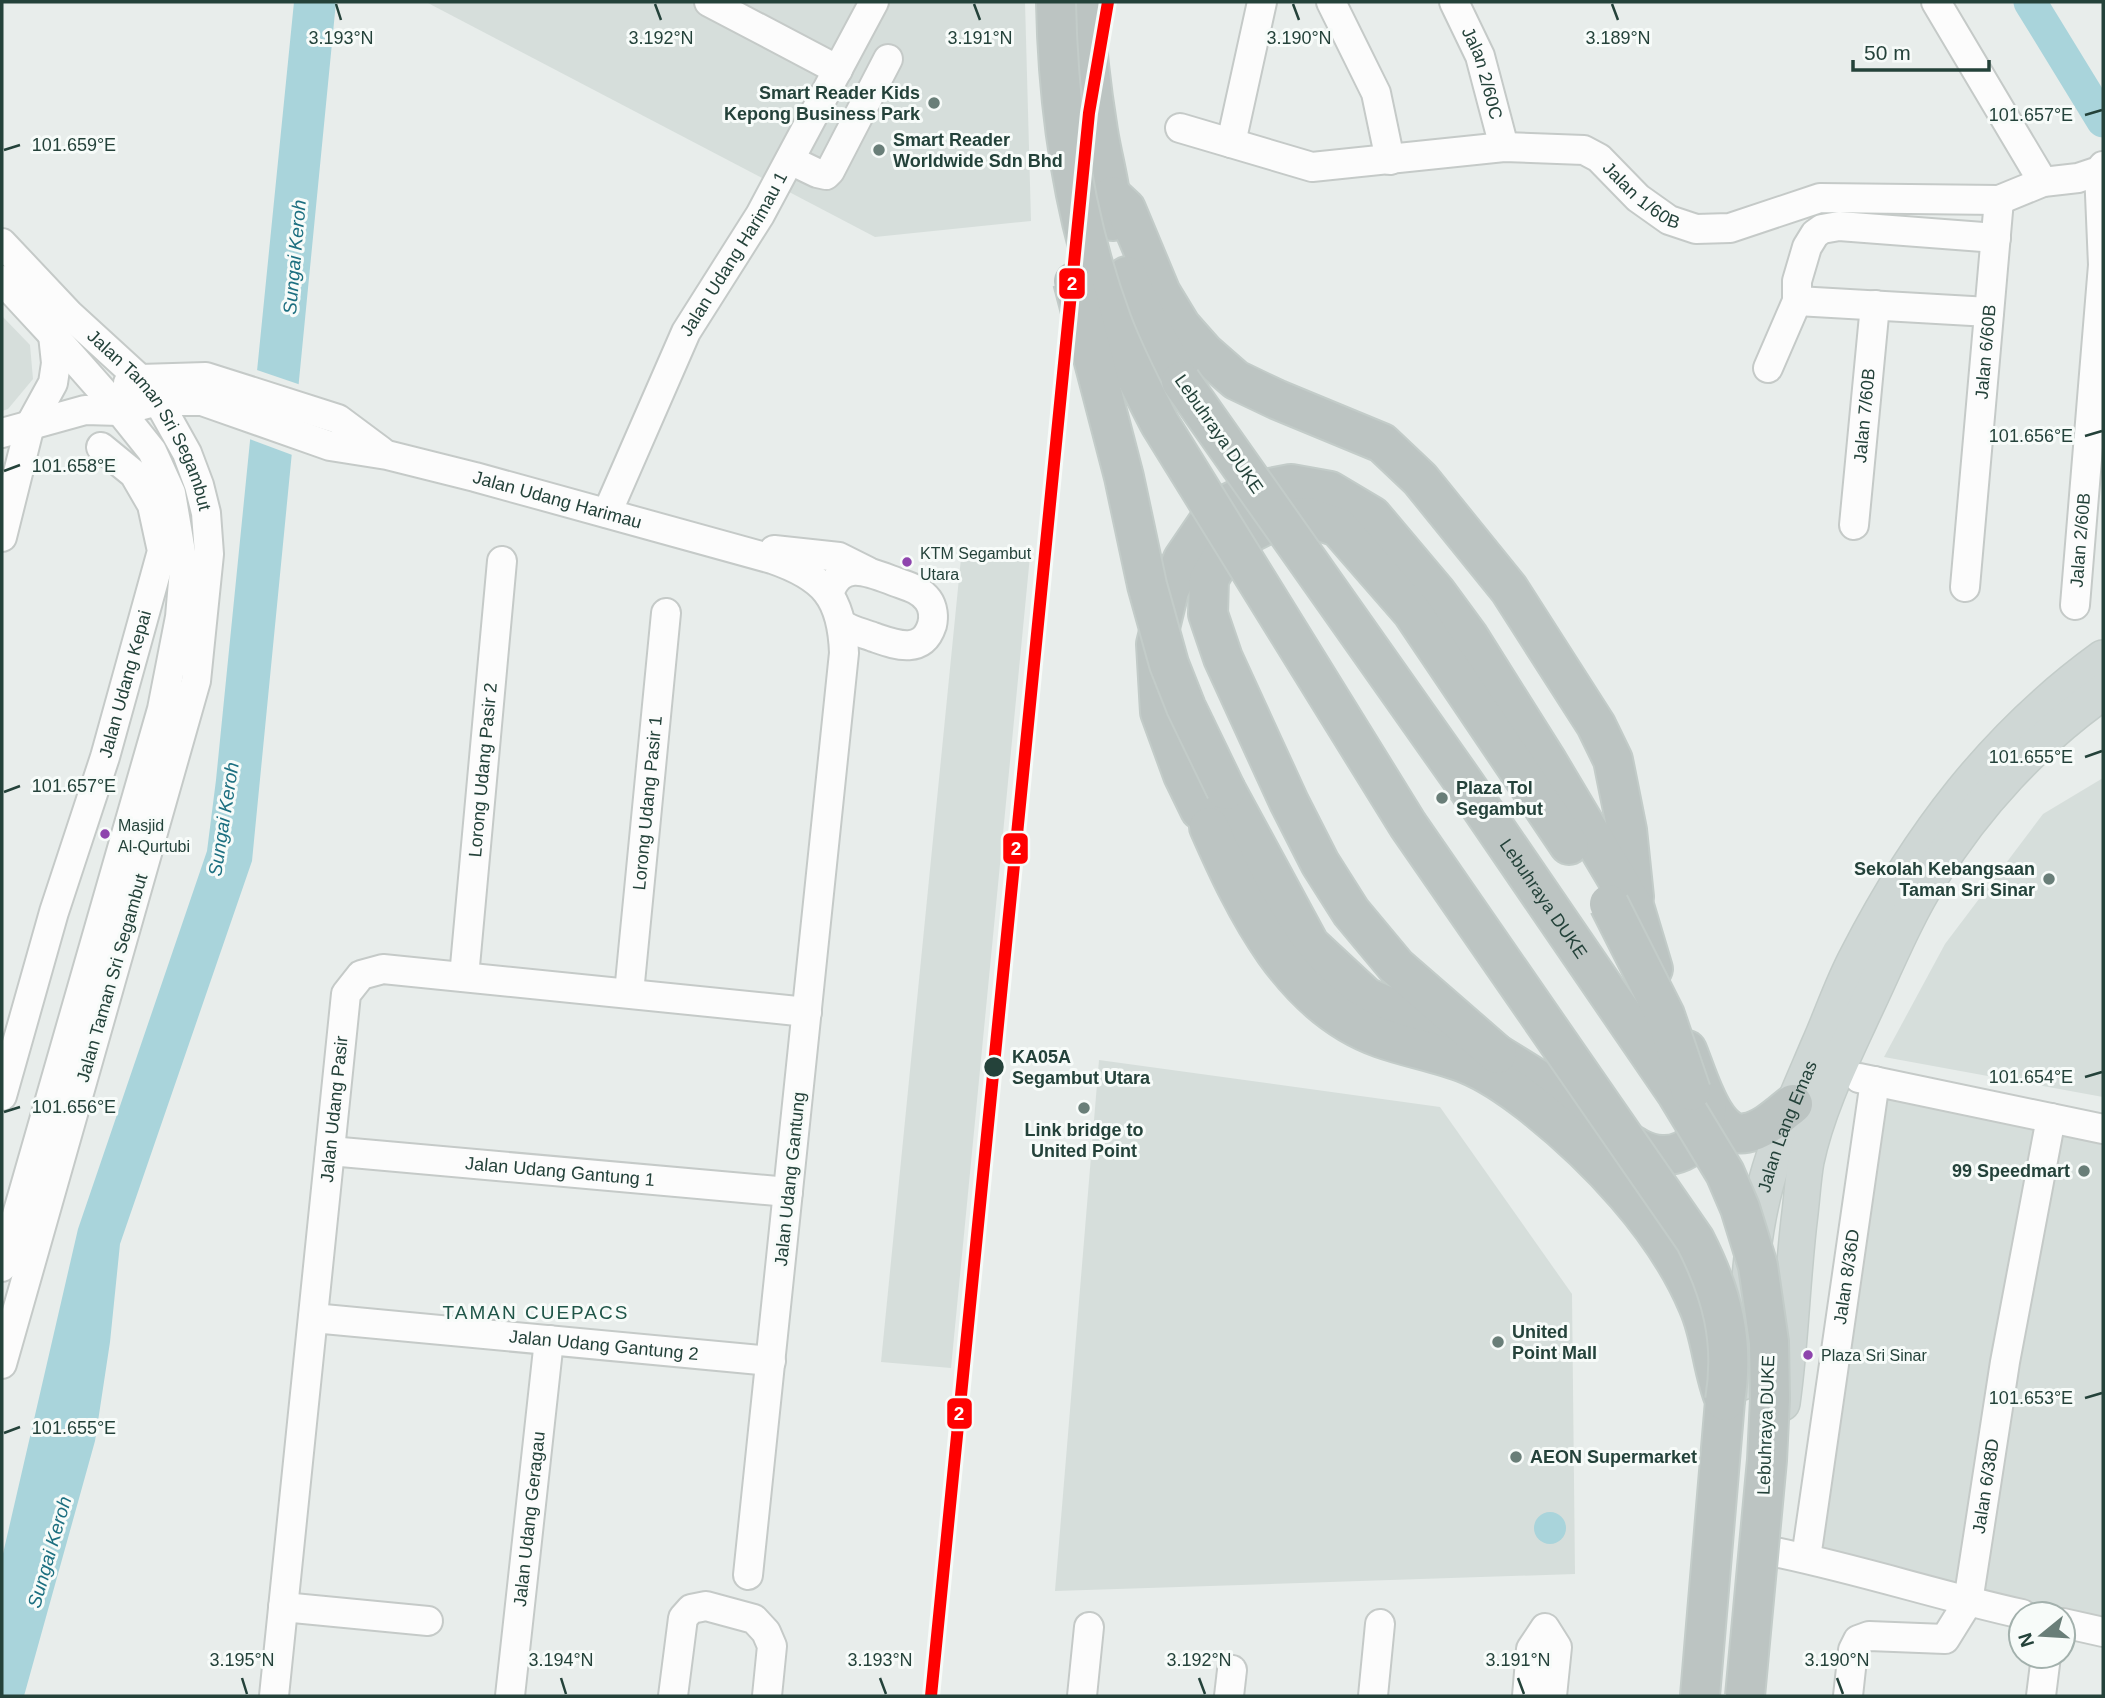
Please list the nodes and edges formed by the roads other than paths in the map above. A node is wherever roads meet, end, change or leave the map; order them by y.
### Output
1 (709, 2) edge
2 (874, 2) edge
3 (1045, 2) edge
4 (1056, 2) edge
5 (1084, 2) edge
6 (1262, 2) edge
7 (1331, 2) edge
8 (1454, 2) edge
9 (1936, 2) edge
10 (888, 59) dead end
11 (838, 70) junction
12 (1180, 128) dead end
13 (1231, 143) junction
14 (1504, 147) junction
15 (790, 159) junction
16 (1390, 160) junction
17 (2101, 168) edge
18 (2043, 182) junction
19 (1112, 195) junction
20 (1820, 198) junction
21 (1999, 200) junction
22 (1822, 229) junction
23 (1996, 238) junction
24 (2, 243) edge
25 (2, 281) edge
26 (1797, 301) junction
27 (1875, 305) junction
28 (1989, 312) junction
29 (54, 335) junction
30 (1768, 368) dead end
31 (140, 379) junction
32 (204, 389) junction
33 (158, 401) junction
34 (103, 404) junction
35 (30, 425) junction
36 (2, 433) edge
37 (101, 447) dead end
38 (387, 455) junction
39 (607, 513) junction
40 (1854, 525) dead end
41 (2, 537) edge
42 (726, 545) junction
43 (502, 561) dead end
44 (867, 571) junction
45 (1965, 587) dead end
46 (829, 594) junction
47 (2076, 606) dead end
48 (666, 612) dead end
49 (843, 625) junction
50 (2103, 658) edge
51 (2103, 692) edge
52 (832, 782) joint
53 (1622, 906) junction
54 (48, 934) junction
55 (93, 946) junction
56 (464, 977) junction
57 (629, 993) junction
58 (807, 1012) junction
59 (1497, 1054) junction
60 (1836, 1073) junction
61 (1875, 1081) junction
62 (1705, 1093) junction
63 (2, 1096) edge
64 (1793, 1104) junction
65 (2051, 1118) junction
66 (2103, 1129) edge
67 (1615, 1134) junction
68 (330, 1151) junction
69 (1725, 1173) junction
70 (789, 1192) junction
71 (2, 1267) edge
72 (313, 1318) junction
73 (549, 1340) junction
74 (771, 1361) junction
75 (2, 1364) edge
76 (1744, 1364) junction
77 (1725, 1401) junction
78 (1765, 1550) junction
79 (1806, 1558) junction
80 (748, 1575) dead end
81 (1968, 1602) junction
82 (283, 1607) junction
83 (2007, 1611) edge
84 (428, 1621) dead end
85 (1380, 1624) dead end
86 (2077, 1626) edge
87 (1088, 1627) dead end
88 (2103, 1632) edge
89 (2044, 1670) edge
90 (274, 1696) edge
91 (510, 1696) edge
92 (673, 1696) edge
93 (767, 1696) edge
94 (1082, 1696) edge
95 (1373, 1696) edge
96 (1527, 1696) edge
97 (1552, 1696) edge
98 (1700, 1696) edge
99 (1711, 1696) edge
100 (1745, 1696) edge
101 (1751, 1696) edge
102 (1848, 1696) edge
103 (2041, 1696) edge

1 - 11 street
2 - 11 street, Jalan Udang Harimau 1
3 - 59 highway, bridge
4 - 77 highway, bridge
5 - 19 highway, Lebuhraya DUKE
6 - 13 street
7 - 16 street
8 - 14 street, Jalan 2/60C
9 - 18 street
10 - 15 street
11 - 15 street, Jalan Udang Harimau 1
12 - 13 street, Jalan 1/60B
13 - 16 street, Jalan 1/60B
14 - 16 street, Jalan 1/60B
14 - 20 street, Jalan 1/60B
15 - 39 street, Jalan Udang Harimau 1
17 - 18 street, Jalan 1/60B
17 - 47 street, Jalan 2/60B
18 - 21 street, Jalan 1/60B
19 - 53 highway
19 - 69 highway, Lebuhraya DUKE, bridge
20 - 21 street, Jalan 1/60B
20 - 22 street
21 - 23 street, Jalan 6/60B
22 - 23 street
22 - 26 street
23 - 28 street, Jalan 6/60B
24 - 31 street, Jalan Taman Sri Segambut
25 - 29 street, Jalan Taman Sri Segambut
26 - 27 street
26 - 30 street
27 - 28 street
27 - 40 street, Jalan 7/60B
28 - 45 street, Jalan 6/60B
29 - 34 street, Jalan Taman Sri Segambut
29 - 35 street
31 - 32 street, Jalan Udang Harimau
31 - 33 street, Jalan Taman Sri Segambut
31 - 34 street, Jalan Udang Harimau
32 - 33 street, Jalan Udang Harimau
32 - 38 street, Jalan Udang Harimau
32 - 38 street, Jalan Udang Harimau
33 - 34 street, Jalan Udang Harimau
33 - 75 street, Jalan Taman Sri Segambut
34 - 35 street
34 - 55 street, Jalan Taman Sri Segambut
35 - 36 street
35 - 41 street
37 - 54 street, Jalan Udang Kepai
38 - 39 street, Jalan Udang Harimau
39 - 42 street, Jalan Udang Harimau
42 - 44 street, Jalan Udang Harimau
42 - 46 street, Jalan Udang Harimau
43 - 56 street, Lorong Udang Pasir 2
44 - 46 street
44 - 49 street
46 - 49 street, Jalan Udang Harimau
48 - 57 street, Lorong Udang Pasir 1
49 - 52 street, Jalan Udang Harimau
50 - 64 main road, Jalan Lang Emas
51 - 60 main road, Jalan Lang Emas
52 - 58 street, Jalan Udang Gantung
53 - 59 highway
53 - 62 highway
53 - 69 highway, bridge
53 - 77 highway
54 - 55 street
54 - 63 street, Jalan Udang Kepai
55 - 71 street, Jalan Taman Sri Segambut
56 - 57 street, Jalan Udang Pasir
56 - 68 street, Jalan Udang Pasir
57 - 58 street, Jalan Udang Pasir
58 - 70 street, Jalan Udang Gantung
59 - 67 highway
60 - 61 street
60 - 78 main road, Jalan Lang Emas
61 - 65 street
61 - 79 street, Jalan 8/36D
62 - 64 highway
62 - 67 highway
64 - 76 main road, Jalan Lang Emas
65 - 66 street
65 - 81 street, Jalan 6/38D
67 - 76 highway
68 - 70 street, Jalan Udang Gantung 1
68 - 72 street, Jalan Udang Pasir
69 - 100 highway, Lebuhraya DUKE, bridge
70 - 74 street, Jalan Udang Gantung
72 - 73 street, Jalan Udang Gantung 2
72 - 82 street, Jalan Udang Pasir
73 - 74 street, Jalan Udang Gantung 2
73 - 91 street, Jalan Udang Geragau
74 - 80 street, Jalan Udang Gantung
76 - 99 main road, Jalan Lang Emas
77 - 98 highway
78 - 79 street
78 - 101 main road, Jalan Lang Emas
79 - 81 street
81 - 83 street
81 - 102 street, Jalan 6/38D
82 - 84 street
82 - 90 street, Jalan Udang Pasir
85 - 95 street
86 - 88 street
87 - 94 street
89 - 103 street
92 - 93 street
96 - 97 street

